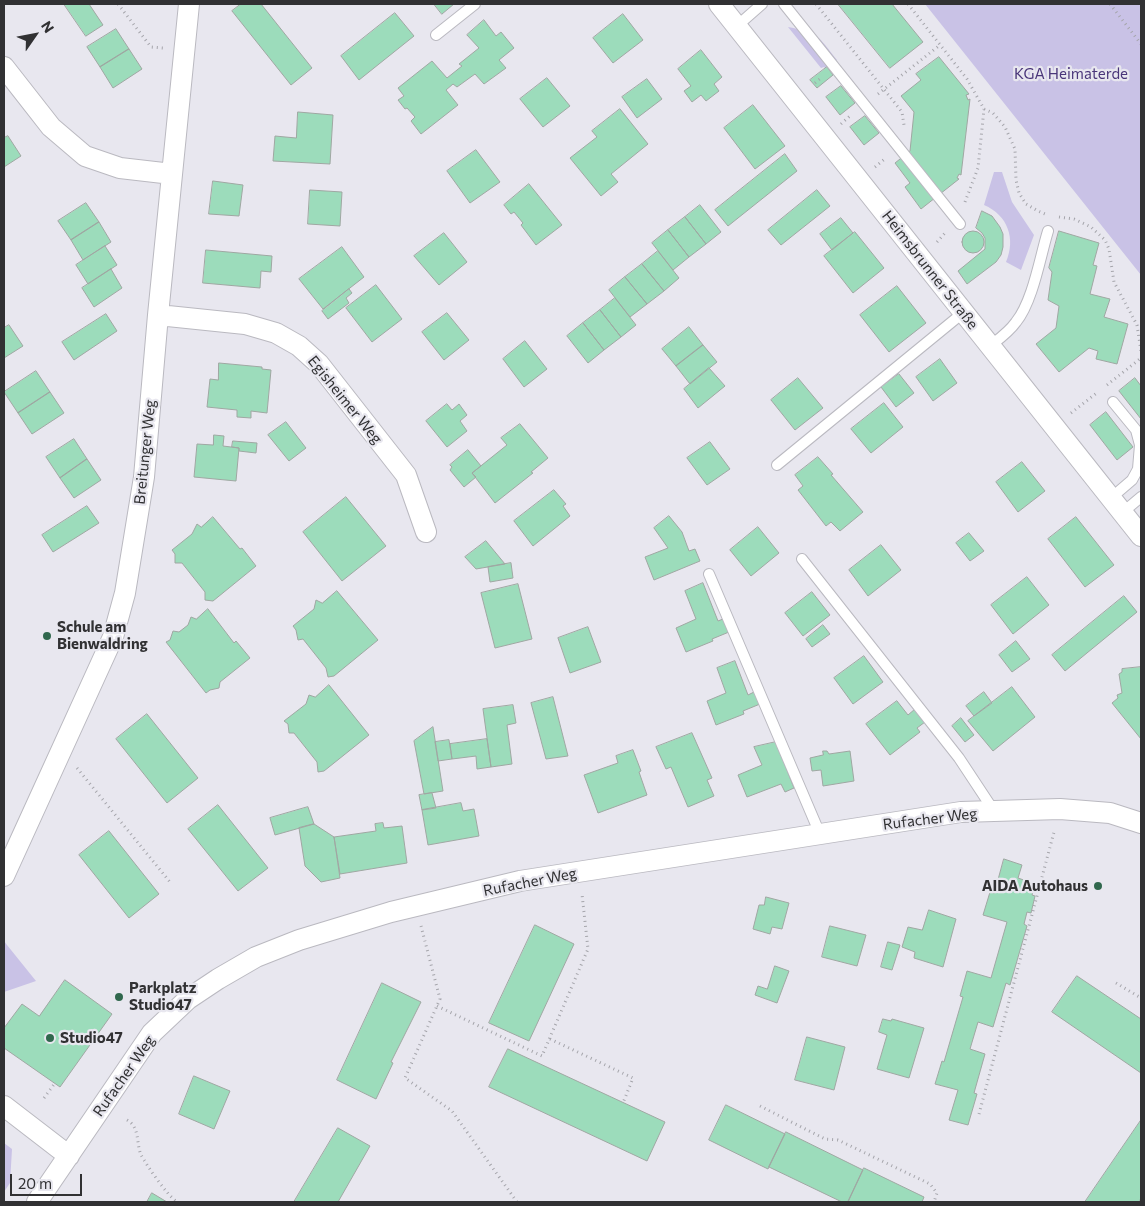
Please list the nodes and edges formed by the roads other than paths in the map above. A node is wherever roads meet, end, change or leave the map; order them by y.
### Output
1 (189, 4) edge
2 (475, 4) edge
3 (719, 4) edge
4 (762, 4) edge
5 (784, 4) edge
6 (737, 26) junction
7 (436, 36) dead end
8 (4, 67) edge
9 (172, 174) junction
10 (956, 225) road end
11 (1048, 231) dead end
12 (964, 312) junction
13 (158, 315) junction
14 (990, 346) junction
15 (1113, 402) dead end
16 (777, 465) dead end
17 (1141, 497) edge
18 (1116, 505) junction
19 (426, 532) dead end
20 (1141, 536) edge
21 (802, 559) dead end
22 (709, 574) dead end
23 (994, 811) junction
24 (1141, 823) edge
25 (820, 834) junction
26 (4, 876) edge
27 (4, 1106) edge
28 (69, 1156) junction
29 (37, 1202) edge

1 - 9 street, Breitunger Weg
2 - 7 lane
3 - 6 street, Heimsbrunner Straße
4 - 6 lane
5 - 10 lane
6 - 12 street, Heimsbrunner Straße
8 - 9 street
9 - 13 street, Breitunger Weg
11 - 14 lane
12 - 14 street, Heimsbrunner Straße
12 - 16 lane
13 - 19 street, Egisheimer Weg
13 - 26 street, Breitunger Weg
14 - 18 street, Heimsbrunner Straße
15 - 18 lane
17 - 18 lane
18 - 20 street, Heimsbrunner Straße
21 - 23 lane
22 - 25 lane
23 - 24 street, Rufacher Weg
23 - 25 street, Rufacher Weg
25 - 28 street, Rufacher Weg
27 - 28 street
28 - 29 street, Rufacher Weg

